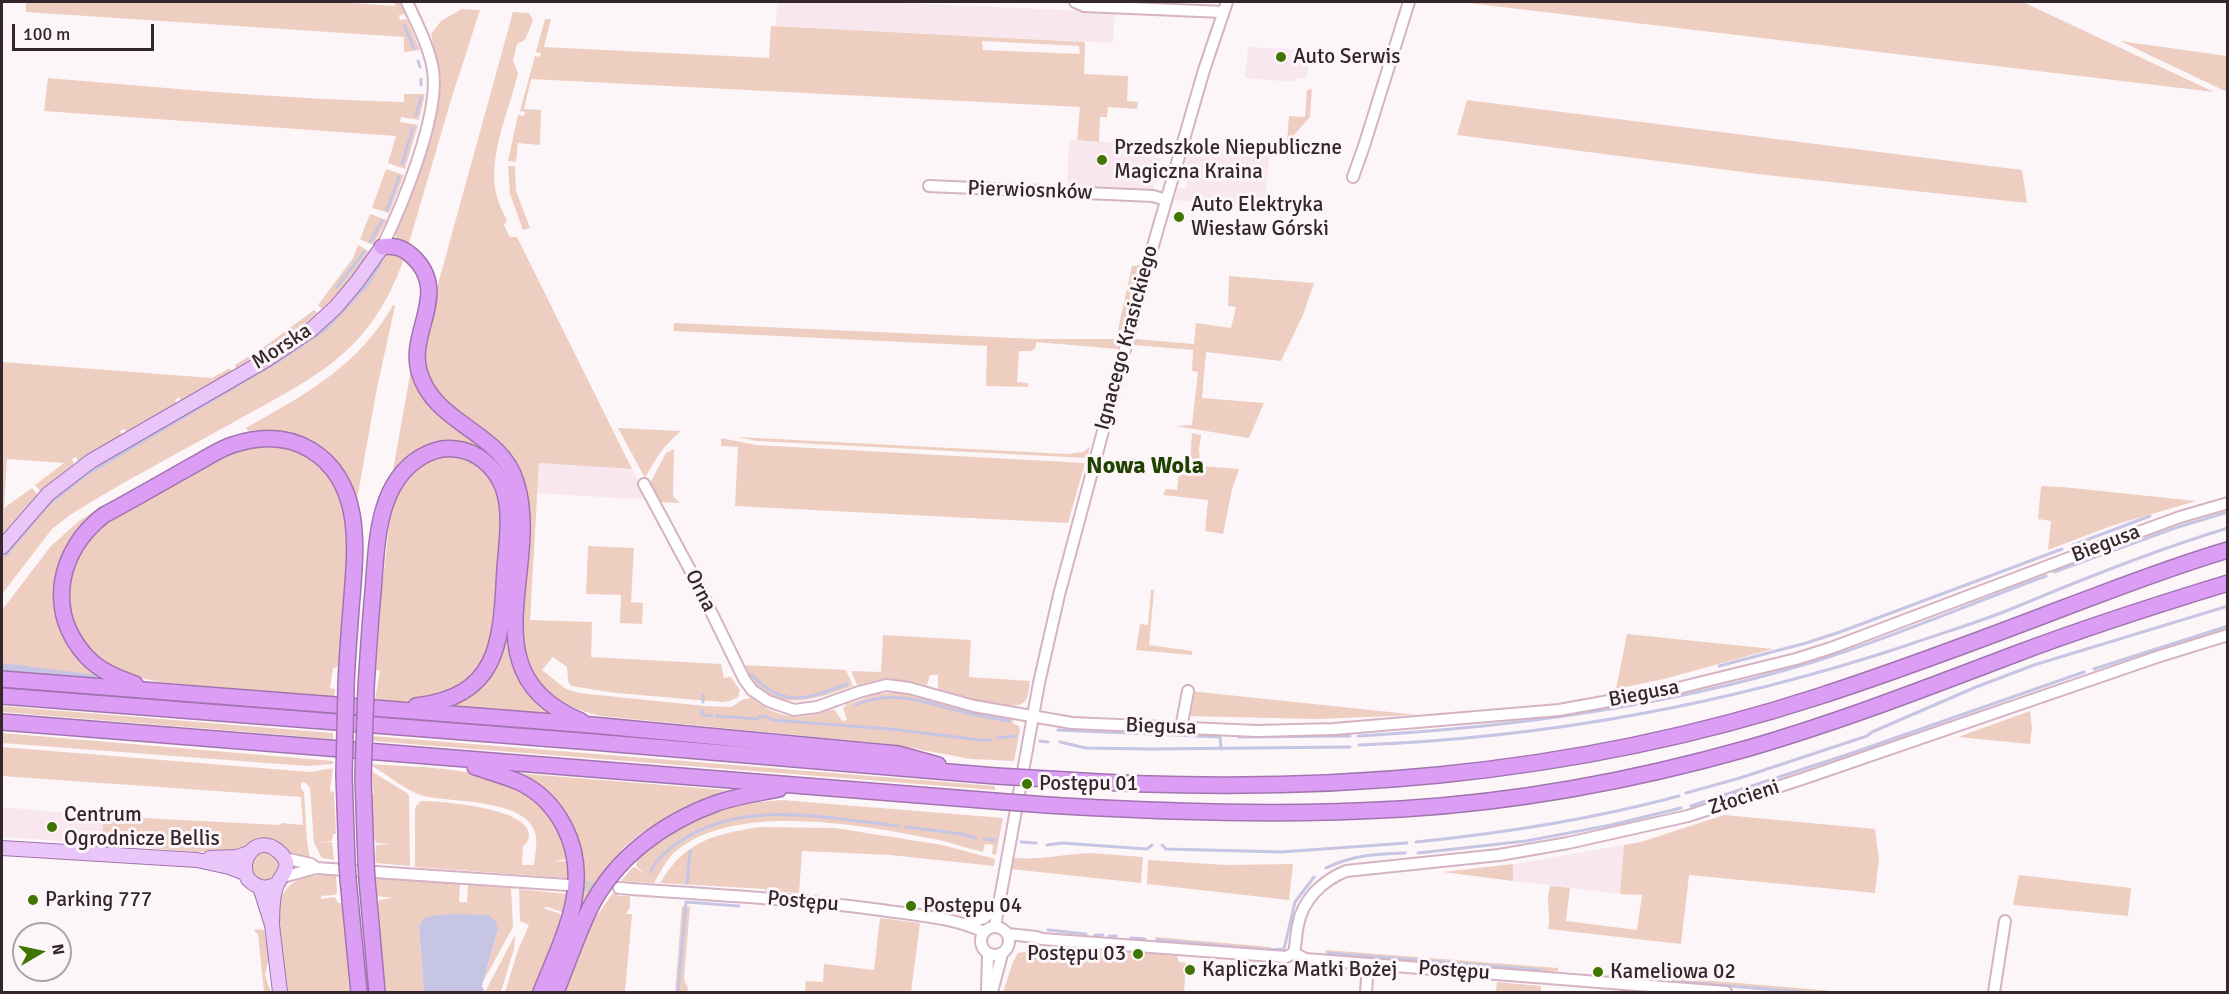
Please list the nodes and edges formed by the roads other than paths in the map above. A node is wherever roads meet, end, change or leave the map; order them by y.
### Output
1 (407, 2) edge
2 (1075, 2) edge
3 (1409, 2) edge
4 (1225, 7) edge
5 (1353, 177) dead end
6 (929, 186) dead end
7 (1166, 200) junction
8 (382, 247) junction
9 (644, 484) dead end
10 (2228, 503) edge
11 (2, 547) edge
12 (2228, 550) edge
13 (2228, 583) edge
14 (2228, 635) edge
15 (2, 679) edge
16 (152, 690) junction
17 (1188, 691) dead end
18 (2, 696) edge
19 (759, 696) joint
20 (387, 710) junction
21 (1032, 718) junction
22 (2, 722) edge
23 (592, 725) junction
24 (1181, 728) junction
25 (453, 759) junction
26 (967, 773) junction
27 (797, 785) junction
28 (2, 848) edge
29 (249, 853) junction
30 (284, 858) junction
31 (197, 860) junction
32 (316, 868) junction
33 (245, 873) junction
34 (280, 881) junction
35 (568, 885) tunnel mouth
36 (260, 887) junction
37 (619, 888) tunnel mouth
38 (998, 905) junction
39 (2005, 921) dead end
40 (964, 924) junction
41 (272, 925) junction
42 (995, 926) junction
43 (984, 932) junction
44 (1008, 934) junction
45 (1042, 939) junction
46 (1005, 950) junction
47 (988, 953) junction
48 (1294, 953) junction
49 (1368, 964) junction
50 (280, 993) edge
51 (359, 993) edge
52 (377, 993) edge
53 (541, 993) edge
54 (556, 993) edge
55 (987, 993) edge
56 (992, 993) edge
57 (1366, 993) edge
58 (1726, 993) edge
59 (1994, 993) edge

1 - 8 street, Morska
2 - 4 street
3 - 5 street
4 - 7 street, Ignacego Krasickiego
6 - 7 street, Pierwiosnków
7 - 21 street, Ignacego Krasickiego
8 - 11 main road, Morska
8 - 23 highway
9 - 19 street, Orna
10 - 24 street, Biegusa
12 - 26 highway, bridge
13 - 27 highway, bridge
14 - 48 street, Złocieni
15 - 16 highway
16 - 20 highway
16 - 51 highway, bridge
17 - 24 street
18 - 26 highway
19 - 21 street, Biegusa
20 - 23 highway
20 - 52 highway, bridge
21 - 24 street, Biegusa
21 - 38 street, Ignacego Krasickiego
22 - 25 highway
23 - 26 highway
25 - 27 highway
25 - 53 highway
27 - 54 highway
28 - 31 main road
29 - 30 main road
29 - 31 main road
29 - 33 main road
30 - 32 street
30 - 34 main road
31 - 33 main road
32 - 34 street
32 - 35 street
33 - 36 main road
34 - 36 main road
34 - 41 main road
36 - 41 main road
37 - 40 street, Postępu
38 - 40 street
38 - 42 street, Ignacego Krasickiego
39 - 59 street
40 - 43 street, Postępu
41 - 50 main road
42 - 43 street
42 - 44 street
43 - 47 street
44 - 45 street, Postępu
44 - 46 street
45 - 46 street, Postępu
45 - 48 street, Postępu
46 - 47 street
46 - 56 street
47 - 55 street
48 - 49 street, Postępu
49 - 57 street
49 - 58 street, Postępu

